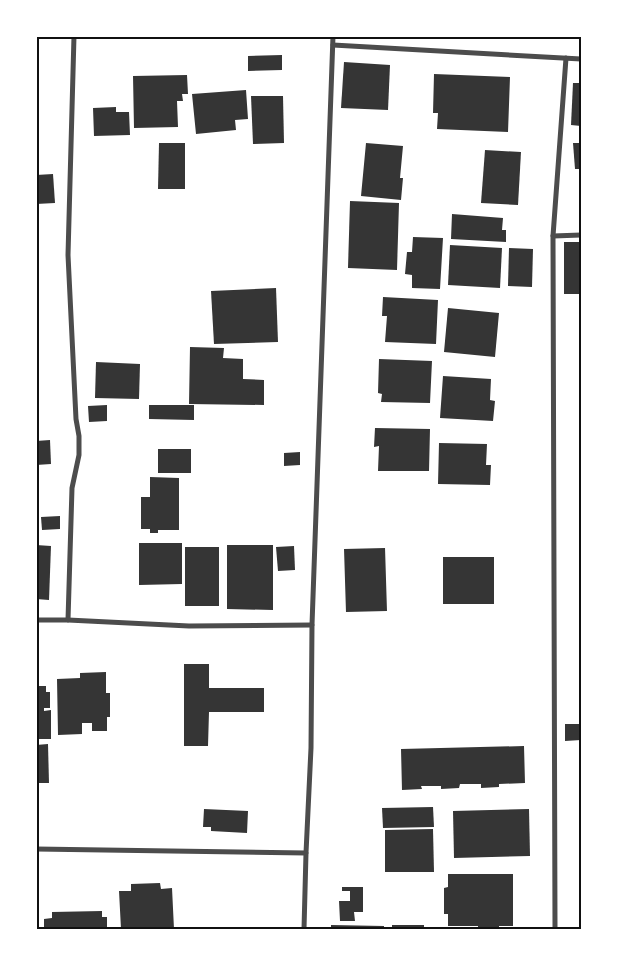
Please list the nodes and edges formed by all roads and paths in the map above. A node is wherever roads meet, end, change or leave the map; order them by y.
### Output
1 (74, 36) edge
2 (333, 36) edge
3 (333, 45) junction
4 (566, 58) junction
5 (581, 59) edge
6 (581, 235) edge
7 (553, 236) junction
8 (36, 620) edge
9 (68, 620) junction
10 (312, 625) junction
11 (36, 849) edge
12 (306, 853) junction
13 (304, 929) edge
14 (555, 929) edge

1 - 9 street
2 - 3 street
3 - 4 street
3 - 10 street
4 - 5 street
4 - 7 street
6 - 7 street
7 - 14 street
8 - 9 street
9 - 10 street
10 - 12 street
11 - 12 street
12 - 13 street

